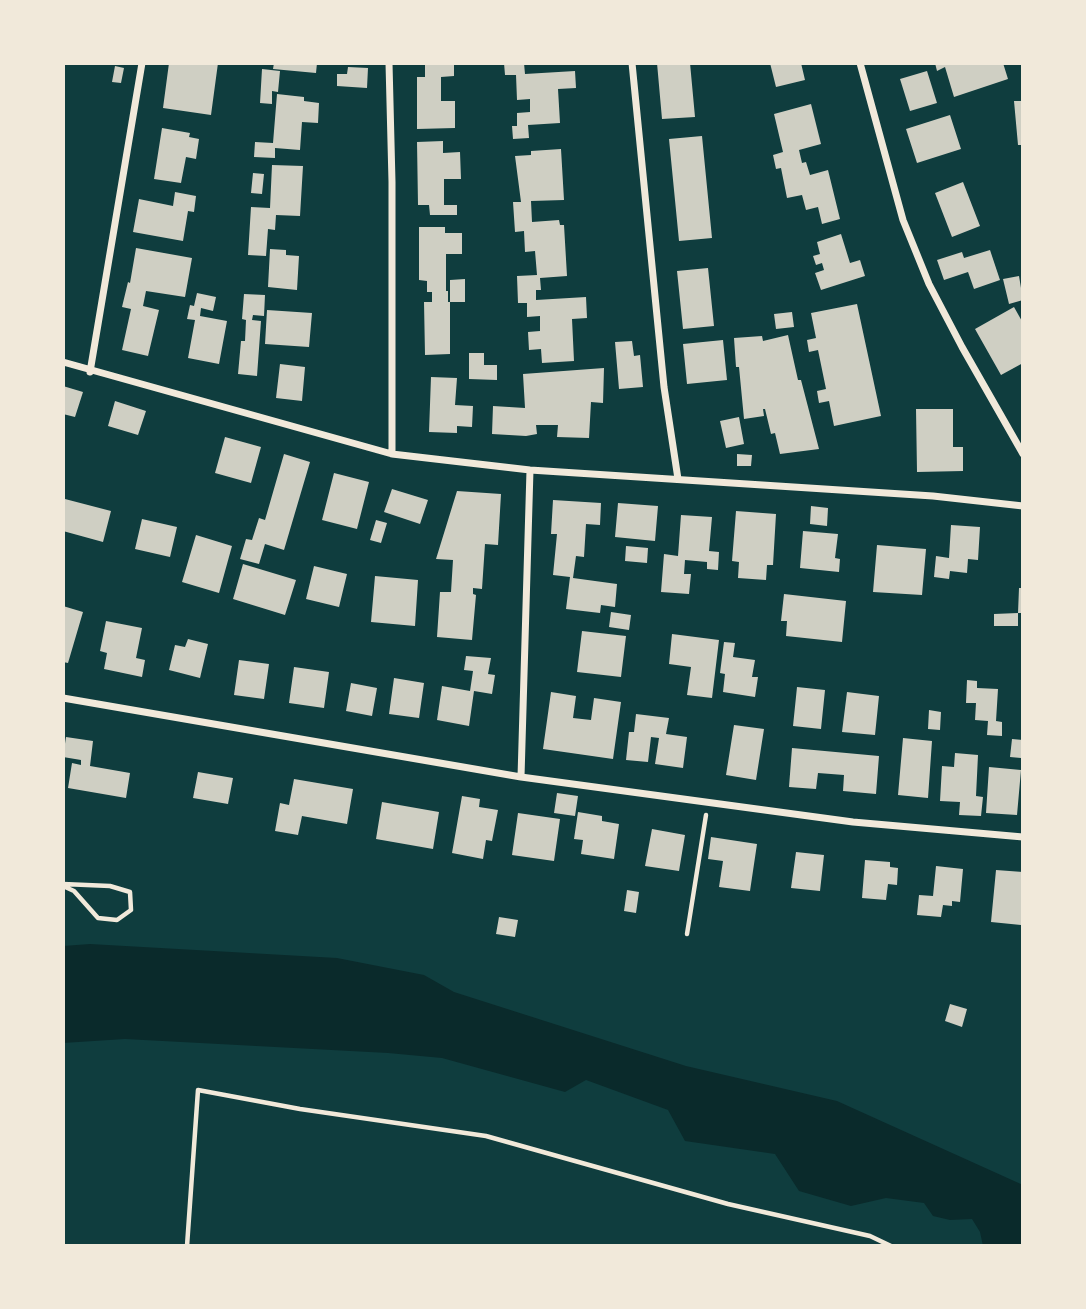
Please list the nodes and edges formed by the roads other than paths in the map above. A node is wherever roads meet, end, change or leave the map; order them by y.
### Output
1 (142, 63) edge
2 (388, 63) edge
3 (632, 63) edge
4 (860, 63) edge
5 (63, 362) edge
6 (90, 372) junction
7 (392, 454) junction
8 (1023, 454) edge
9 (530, 470) junction
10 (678, 479) junction
11 (1023, 506) edge
12 (63, 698) edge
13 (521, 777) junction
14 (1023, 836) edge

1 - 6 street
2 - 7 street
3 - 10 street
4 - 8 street
5 - 6 street
6 - 7 street
7 - 9 street
9 - 10 street
9 - 13 street
10 - 11 street
12 - 13 street
13 - 14 street

